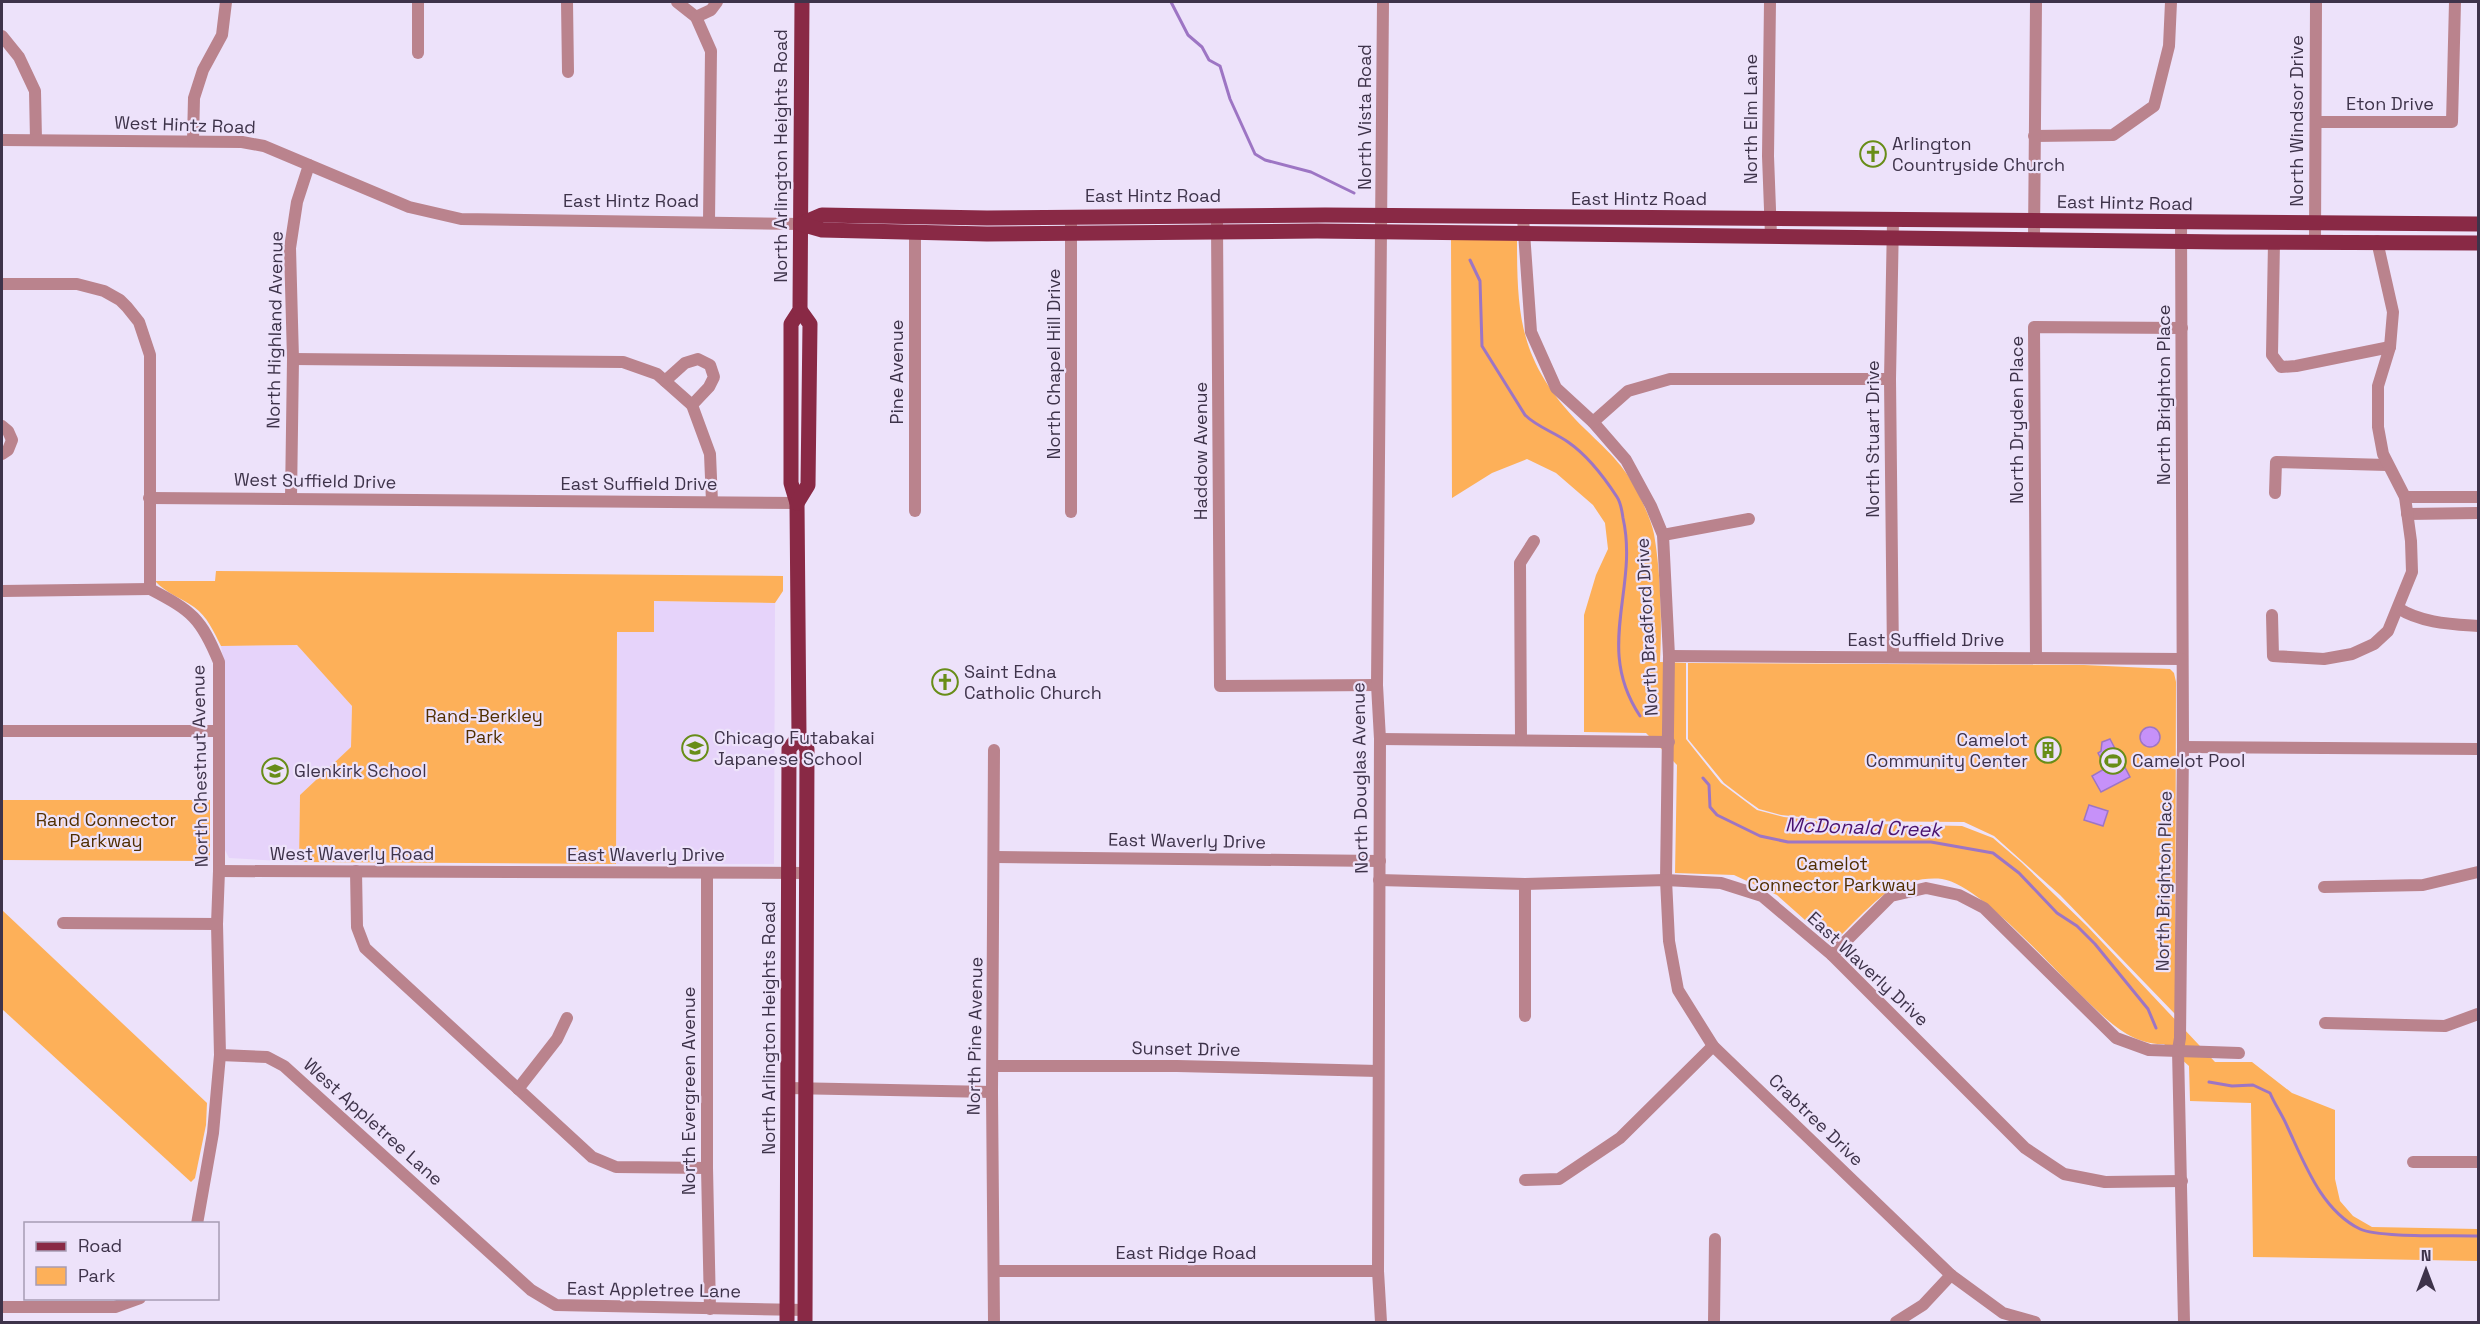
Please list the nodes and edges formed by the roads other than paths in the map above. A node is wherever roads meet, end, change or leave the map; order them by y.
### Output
1 (226, 2) edge
2 (418, 2) edge
3 (567, 2) edge
4 (677, 2) edge
5 (717, 2) edge
6 (802, 2) edge
7 (1383, 2) edge
8 (1770, 2) edge
9 (2036, 2) edge
10 (2171, 2) edge
11 (2316, 2) edge
12 (2455, 2) edge
13 (696, 17) junction
14 (2, 36) edge
15 (418, 53) dead end
16 (568, 72) dead end
17 (2316, 122) junction
18 (2034, 136) junction
19 (2, 140) edge
20 (36, 140) junction
21 (193, 141) junction
22 (309, 165) junction
23 (1071, 216) junction
24 (1217, 216) junction
25 (1383, 216) junction
26 (1523, 218) junction
27 (461, 219) joint
28 (1771, 219) junction
29 (710, 221) junction
30 (1893, 221) junction
31 (2034, 221) junction
32 (2181, 223) junction
33 (2314, 223) junction
34 (801, 224) junction
35 (2478, 224) edge
36 (1383, 232) junction
37 (915, 233) junction
38 (1217, 233) junction
39 (1524, 234) junction
40 (1072, 235) junction
41 (1771, 236) junction
42 (1893, 238) junction
43 (2034, 238) junction
44 (2181, 241) junction
45 (2315, 241) junction
46 (2377, 241) junction
47 (2274, 242) junction
48 (2478, 243) edge
49 (2, 284) edge
50 (2182, 328) junction
51 (2390, 347) junction
52 (293, 359) junction
53 (1890, 379) junction
54 (665, 381) junction
55 (692, 405) junction
56 (1593, 422) junction
57 (2, 426) edge
58 (2, 454) edge
59 (2387, 465) junction
60 (2275, 493) dead end
61 (2405, 497) junction
62 (2478, 497) edge
63 (149, 498) junction
64 (291, 498) junction
65 (481, 502) joint
66 (712, 502) junction
67 (797, 503) junction
68 (915, 510) dead end
69 (1071, 512) dead end
70 (2478, 513) edge
71 (2407, 514) junction
72 (1749, 519) dead end
73 (1663, 535) junction
74 (1534, 541) dead end
75 (150, 589) junction
76 (2, 591) edge
77 (2398, 608) junction
78 (2272, 615) dead end
79 (2478, 626) edge
80 (1669, 656) junction
81 (1893, 657) junction
82 (2036, 658) junction
83 (2182, 659) junction
84 (1377, 685) junction
85 (2, 730) edge
86 (219, 731) junction
87 (799, 736) junction
88 (1380, 739) junction
89 (1521, 740) junction
90 (1669, 742) junction
91 (2183, 747) junction
92 (2478, 749) edge
93 (994, 750) dead end
94 (995, 857) junction
95 (1380, 861) junction
96 (219, 871) junction
97 (356, 871) junction
98 (2478, 872) edge
99 (485, 873) joint
100 (707, 873) junction
101 (807, 873) junction
102 (790, 874) junction
103 (1380, 880) junction
104 (1666, 880) junction
105 (1525, 884) junction
106 (2324, 886) dead end
107 (63, 922) dead end
108 (217, 924) junction
109 (1832, 955) junction
110 (2478, 1014) edge
111 (1525, 1016) dead end
112 (567, 1018) dead end
113 (2325, 1023) dead end
114 (1713, 1046) junction
115 (2178, 1050) junction
116 (2239, 1053) dead end
117 (220, 1055) junction
118 (993, 1066) junction
119 (1378, 1071) junction
120 (788, 1088) junction
121 (518, 1089) junction
122 (806, 1089) junction
123 (992, 1092) junction
124 (2413, 1162) dead end
125 (2478, 1162) edge
126 (707, 1168) junction
127 (1525, 1180) dead end
128 (2182, 1181) junction
129 (197, 1222) edge
130 (1715, 1239) dead end
131 (487, 1250) joint
132 (994, 1271) junction
133 (1378, 1271) junction
134 (1952, 1275) junction
135 (137, 1300) edge
136 (2, 1307) edge
137 (710, 1309) junction
138 (787, 1316) edge
139 (805, 1316) edge
140 (994, 1323) edge
141 (1381, 1323) edge
142 (1714, 1323) edge
143 (1896, 1323) edge
144 (2035, 1323) edge
145 (2184, 1323) edge

1 - 21 street
2 - 15 street
3 - 16 street
4 - 13 street
5 - 13 street
6 - 34 main road, North Arlington Heights Road
7 - 25 street, North Vista Road
8 - 28 street, North Elm Lane
9 - 18 street
10 - 18 street
11 - 17 street, North Windsor Drive
12 - 17 street, Eton Drive
13 - 29 street
14 - 20 street
17 - 33 street, North Windsor Drive
18 - 31 street
19 - 20 street, West Hintz Road
20 - 21 street, West Hintz Road
21 - 22 street, West Hintz Road
22 - 27 street, West Hintz Road
22 - 52 street, North Highland Avenue
23 - 24 main road, East Hintz Road
23 - 34 main road, East Hintz Road
23 - 40 street, North Chapel Hill Drive
24 - 25 main road, East Hintz Road
24 - 38 street, Haddow Avenue
25 - 26 main road, East Hintz Road
25 - 36 street, North Vista Road
26 - 28 main road, East Hintz Road
26 - 39 street, North Bradford Drive
27 - 29 street, East Hintz Road
28 - 30 main road, East Hintz Road
28 - 41 street, North Elm Lane
29 - 34 street, East Hintz Road
30 - 31 main road, East Hintz Road
30 - 42 street, North Stuart Drive
31 - 32 main road, East Hintz Road
31 - 43 street
32 - 33 main road, East Hintz Road
32 - 44 street, North Brighton Place
33 - 35 main road, East Hintz Road
33 - 45 street, North Windsor Drive
34 - 37 main road, East Hintz Road
34 - 67 main road, North Arlington Heights Road
36 - 38 main road, East Hintz Road
36 - 39 main road, East Hintz Road
36 - 84 street, North Douglas Avenue
37 - 40 main road, East Hintz Road
37 - 68 street, Pine Avenue
38 - 40 main road, East Hintz Road
38 - 84 street, Haddow Avenue
39 - 41 main road, East Hintz Road
39 - 56 street, North Bradford Drive
40 - 69 street, North Chapel Hill Drive
41 - 42 main road, East Hintz Road
42 - 43 main road, East Hintz Road
42 - 53 street, North Stuart Drive
43 - 44 main road, East Hintz Road
44 - 47 main road, East Hintz Road
44 - 50 street, North Brighton Place
45 - 46 main road, East Hintz Road
45 - 47 main road, East Hintz Road
46 - 48 main road, East Hintz Road
46 - 51 street
47 - 51 street
49 - 63 street
50 - 82 street, North Dryden Place
50 - 83 street, North Brighton Place
51 - 59 street
52 - 54 street
52 - 64 street, North Highland Avenue
53 - 56 street
53 - 81 street, North Stuart Drive
54 - 55 street
54 - 55 street
55 - 66 street
56 - 73 street, North Bradford Drive
57 - 58 street
59 - 60 street
59 - 61 street
61 - 62 street
61 - 71 street
63 - 64 street, West Suffield Drive
63 - 75 street
64 - 65 street, West Suffield Drive
65 - 66 street, East Suffield Drive
66 - 67 street, East Suffield Drive
67 - 87 main road, North Arlington Heights Road
70 - 71 street
71 - 77 street
72 - 73 street
73 - 80 street, North Bradford Drive
74 - 89 street
75 - 76 street
75 - 86 street, North Chestnut Avenue
77 - 78 street
77 - 79 street
80 - 81 street, East Suffield Drive
80 - 90 street, North Bradford Drive
81 - 82 street, East Suffield Drive
82 - 83 street, East Suffield Drive
83 - 91 street, North Brighton Place
84 - 88 street, North Douglas Avenue
85 - 86 street
86 - 96 street, North Chestnut Avenue
87 - 101 main road, North Arlington Heights Road
87 - 102 main road, North Arlington Heights Road
88 - 89 street
88 - 95 street, North Douglas Avenue
89 - 90 street
90 - 104 street, North Bradford Drive
91 - 92 street
91 - 115 street, North Brighton Place
93 - 94 street, North Pine Avenue
94 - 95 street, East Waverly Drive
94 - 118 street, North Pine Avenue
95 - 103 street, North Douglas Avenue
96 - 97 street, West Waverly Road
96 - 108 street, North Chestnut Avenue
97 - 99 street, West Waverly Road
97 - 121 street
98 - 106 street
99 - 100 street, East Waverly Drive
100 - 102 street, East Waverly Drive
100 - 126 street, North Evergreen Avenue
101 - 102 street, East Waverly Drive
101 - 122 main road, North Arlington Heights Road
102 - 120 main road, North Arlington Heights Road
103 - 105 street, East Waverly Drive
103 - 119 street, North Douglas Avenue
104 - 105 street, East Waverly Drive
104 - 109 street, East Waverly Drive
104 - 114 street, Crabtree Drive
105 - 111 street
107 - 108 street
108 - 117 street, North Chestnut Avenue
109 - 115 street
109 - 128 street, East Waverly Drive
110 - 113 street
112 - 121 street
114 - 127 street
114 - 134 street, Crabtree Drive
115 - 116 street
115 - 128 street, North Brighton Place
117 - 129 street, North Chestnut Avenue
117 - 131 street, West Appletree Lane
118 - 119 street, Sunset Drive
118 - 123 street, North Pine Avenue
119 - 133 street, North Douglas Avenue
120 - 122 street
120 - 138 main road, North Arlington Heights Road
121 - 126 street
122 - 123 street
122 - 139 main road, North Arlington Heights Road
123 - 132 street, North Pine Avenue
124 - 125 street
126 - 137 street, North Evergreen Avenue
128 - 145 street, North Brighton Place
130 - 142 street
131 - 137 street, East Appletree Lane
132 - 133 street, East Ridge Road
132 - 140 street, North Pine Avenue
133 - 141 street, North Douglas Avenue
134 - 143 street
134 - 144 street, Crabtree Drive
135 - 136 street
137 - 138 street, East Appletree Lane
138 - 139 street, East Appletree Lane

